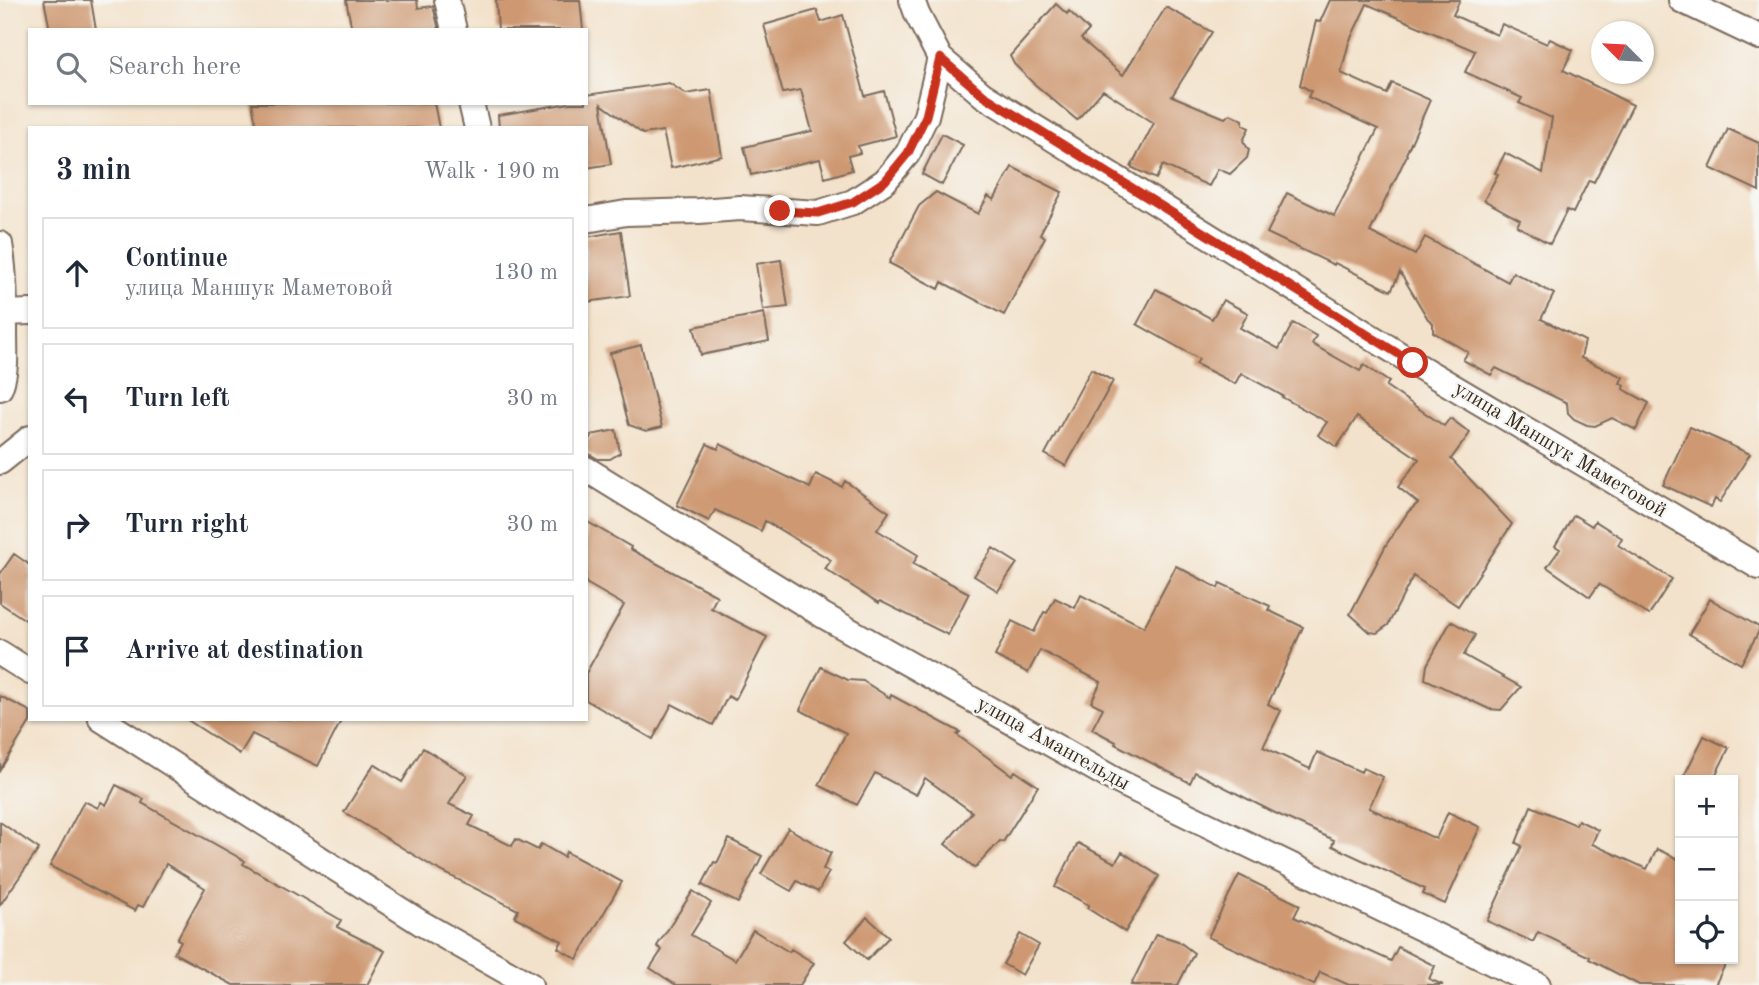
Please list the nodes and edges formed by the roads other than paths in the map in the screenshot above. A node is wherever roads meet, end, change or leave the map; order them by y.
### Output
1 (447, 0) edge
2 (912, 0) edge
3 (1681, 0) edge
4 (454, 28) edge
5 (1759, 37) edge
6 (940, 58) junction
7 (471, 105) edge
8 (477, 126) edge
9 (588, 220) edge
10 (0, 244) edge
11 (18, 312) edge
12 (3, 382) edge
13 (28, 440) edge
14 (0, 463) edge
15 (588, 470) edge
16 (1759, 567) edge
17 (0, 653) edge
18 (28, 671) edge
19 (104, 721) edge
20 (530, 985) edge
21 (1538, 985) edge

1 - 4 street
2 - 6 street
3 - 5 street
6 - 9 street
6 - 16 street, улица Маншук Маметовой
7 - 8 street
10 - 11 street
11 - 12 street
13 - 14 street
15 - 21 street, улица Амангельды
17 - 18 street
19 - 20 street

